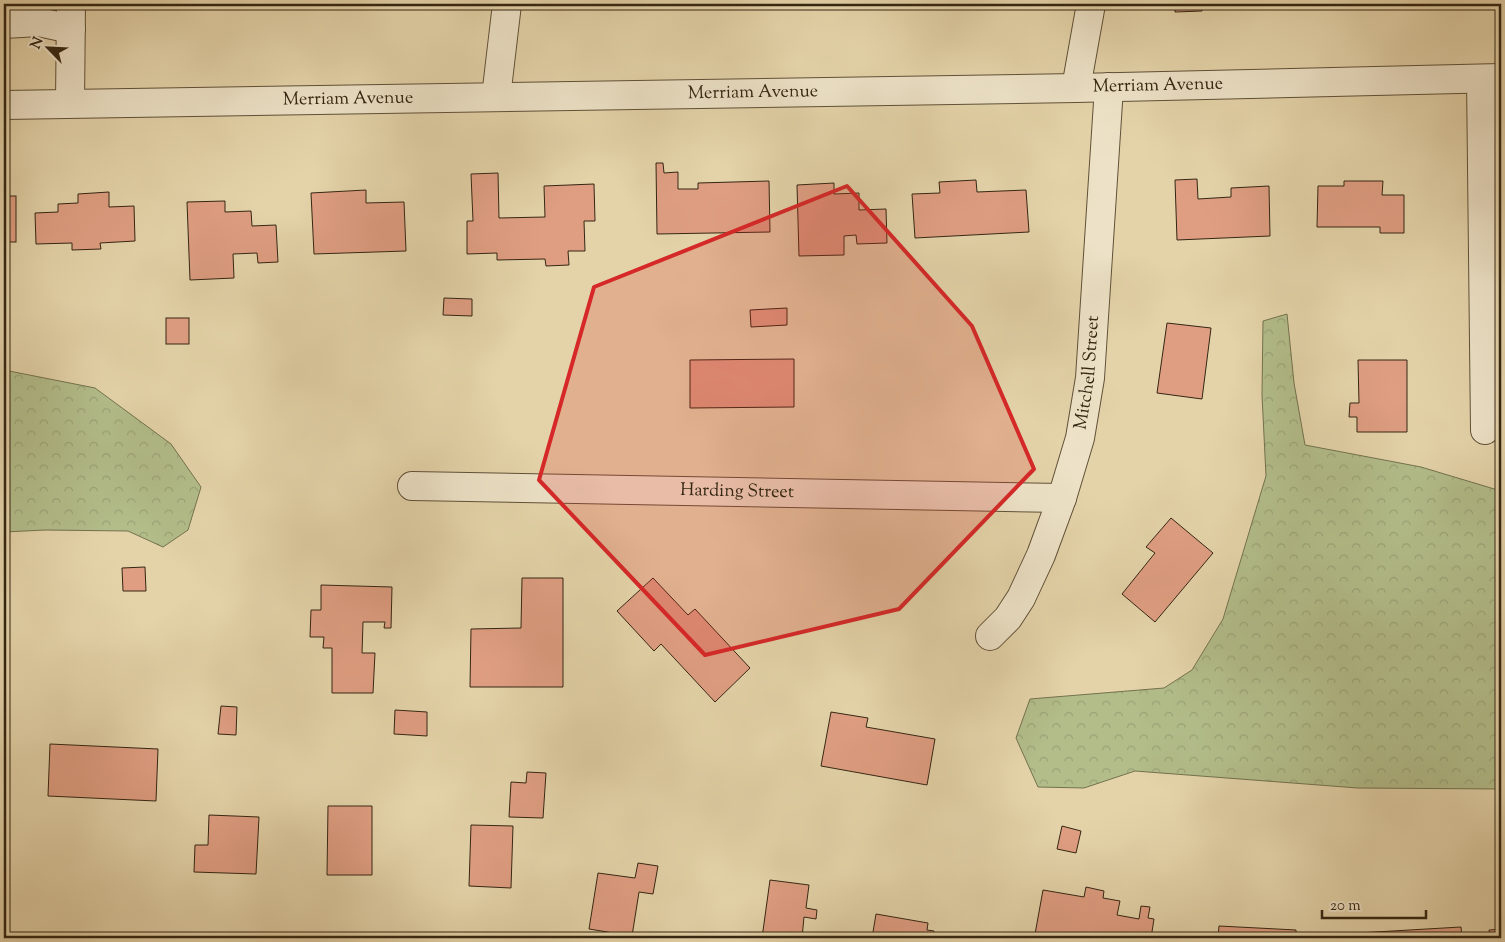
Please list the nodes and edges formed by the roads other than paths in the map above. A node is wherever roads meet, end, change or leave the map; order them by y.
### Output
1 (508, 4) edge
2 (1091, 4) edge
3 (71, 16) edge
4 (4, 24) edge
5 (1491, 78) edge
6 (1109, 87) junction
7 (1076, 88) junction
8 (496, 98) junction
9 (70, 103) junction
10 (4, 105) edge
11 (1485, 430) dead end
12 (412, 486) dead end
13 (1062, 498) junction
14 (990, 636) dead end

1 - 8 street
2 - 7 street
3 - 4 street
3 - 9 street
5 - 6 street, Merriam Avenue
5 - 11 street
6 - 7 street, Merriam Avenue
6 - 13 street, Mitchell Street
7 - 8 street, Merriam Avenue
8 - 9 street, Merriam Avenue
9 - 10 street, Merriam Avenue
12 - 13 street, Harding Street
13 - 14 street, Mitchell Street

